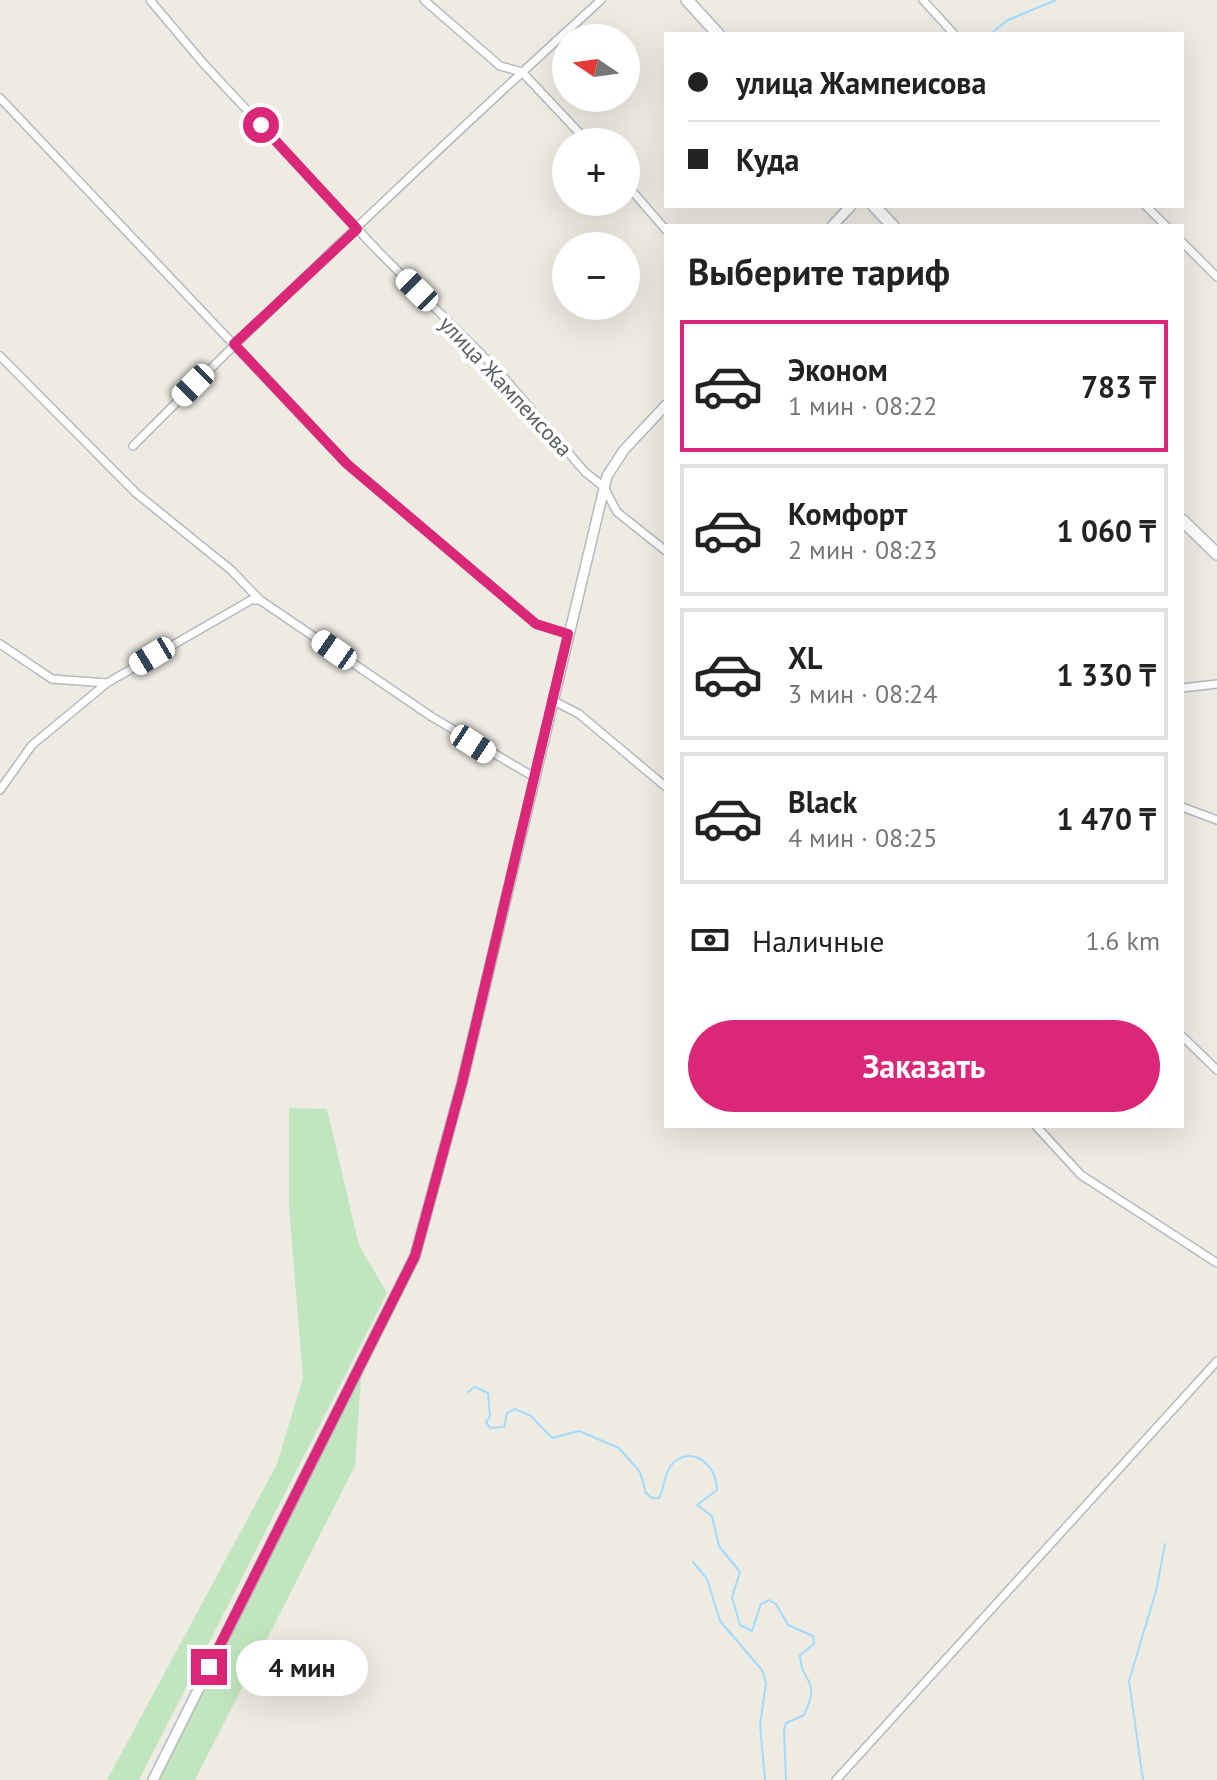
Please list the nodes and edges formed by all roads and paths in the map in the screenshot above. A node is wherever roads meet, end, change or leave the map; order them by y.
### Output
1 (150, 0) edge
2 (424, 0) edge
3 (601, 0) edge
4 (687, 0) edge
5 (923, 0) edge
6 (716, 32) edge
7 (952, 32) edge
8 (522, 72) junction
9 (0, 98) edge
10 (575, 128) edge
11 (640, 200) edge
12 (849, 208) edge
13 (876, 208) edge
14 (1148, 208) edge
15 (834, 224) edge
16 (891, 224) edge
17 (1164, 224) edge
18 (664, 228) edge
19 (357, 229) junction
20 (1184, 244) edge
21 (1217, 277) edge
22 (234, 344) junction
23 (0, 356) edge
24 (664, 407) edge
25 (133, 446) dead end
26 (604, 487) junction
27 (1184, 522) edge
28 (664, 549) edge
29 (1217, 554) edge
30 (260, 600) junction
31 (568, 634) junction
32 (0, 644) edge
33 (107, 683) junction
34 (1217, 684) edge
35 (1184, 688) edge
36 (552, 700) junction
37 (534, 777) junction
38 (664, 785) edge
39 (0, 790) edge
40 (1184, 808) edge
41 (1217, 820) edge
42 (1184, 1038) edge
43 (1217, 1070) edge
44 (1038, 1128) edge
45 (1217, 1263) edge
46 (1217, 1361) edge
47 (153, 1780) edge
48 (836, 1780) edge

1 - 19 street, улица Жампеисова
2 - 8 street
3 - 8 street
4 - 6 main road
5 - 7 street
8 - 10 street
8 - 19 street
9 - 22 street
11 - 18 street
12 - 15 street
13 - 16 main road
14 - 17 street
19 - 22 street
19 - 26 street, улица Жампеисова
20 - 21 street
22 - 25 street
22 - 31 street
23 - 30 street
24 - 26 street
26 - 28 street, улица Жампеисова
26 - 31 street
27 - 29 main road
30 - 33 street
30 - 37 street
31 - 36 street
32 - 33 street
33 - 39 street
34 - 35 street
36 - 37 street
36 - 38 street
37 - 47 street
40 - 41 street
42 - 43 street
44 - 45 street
46 - 48 street

